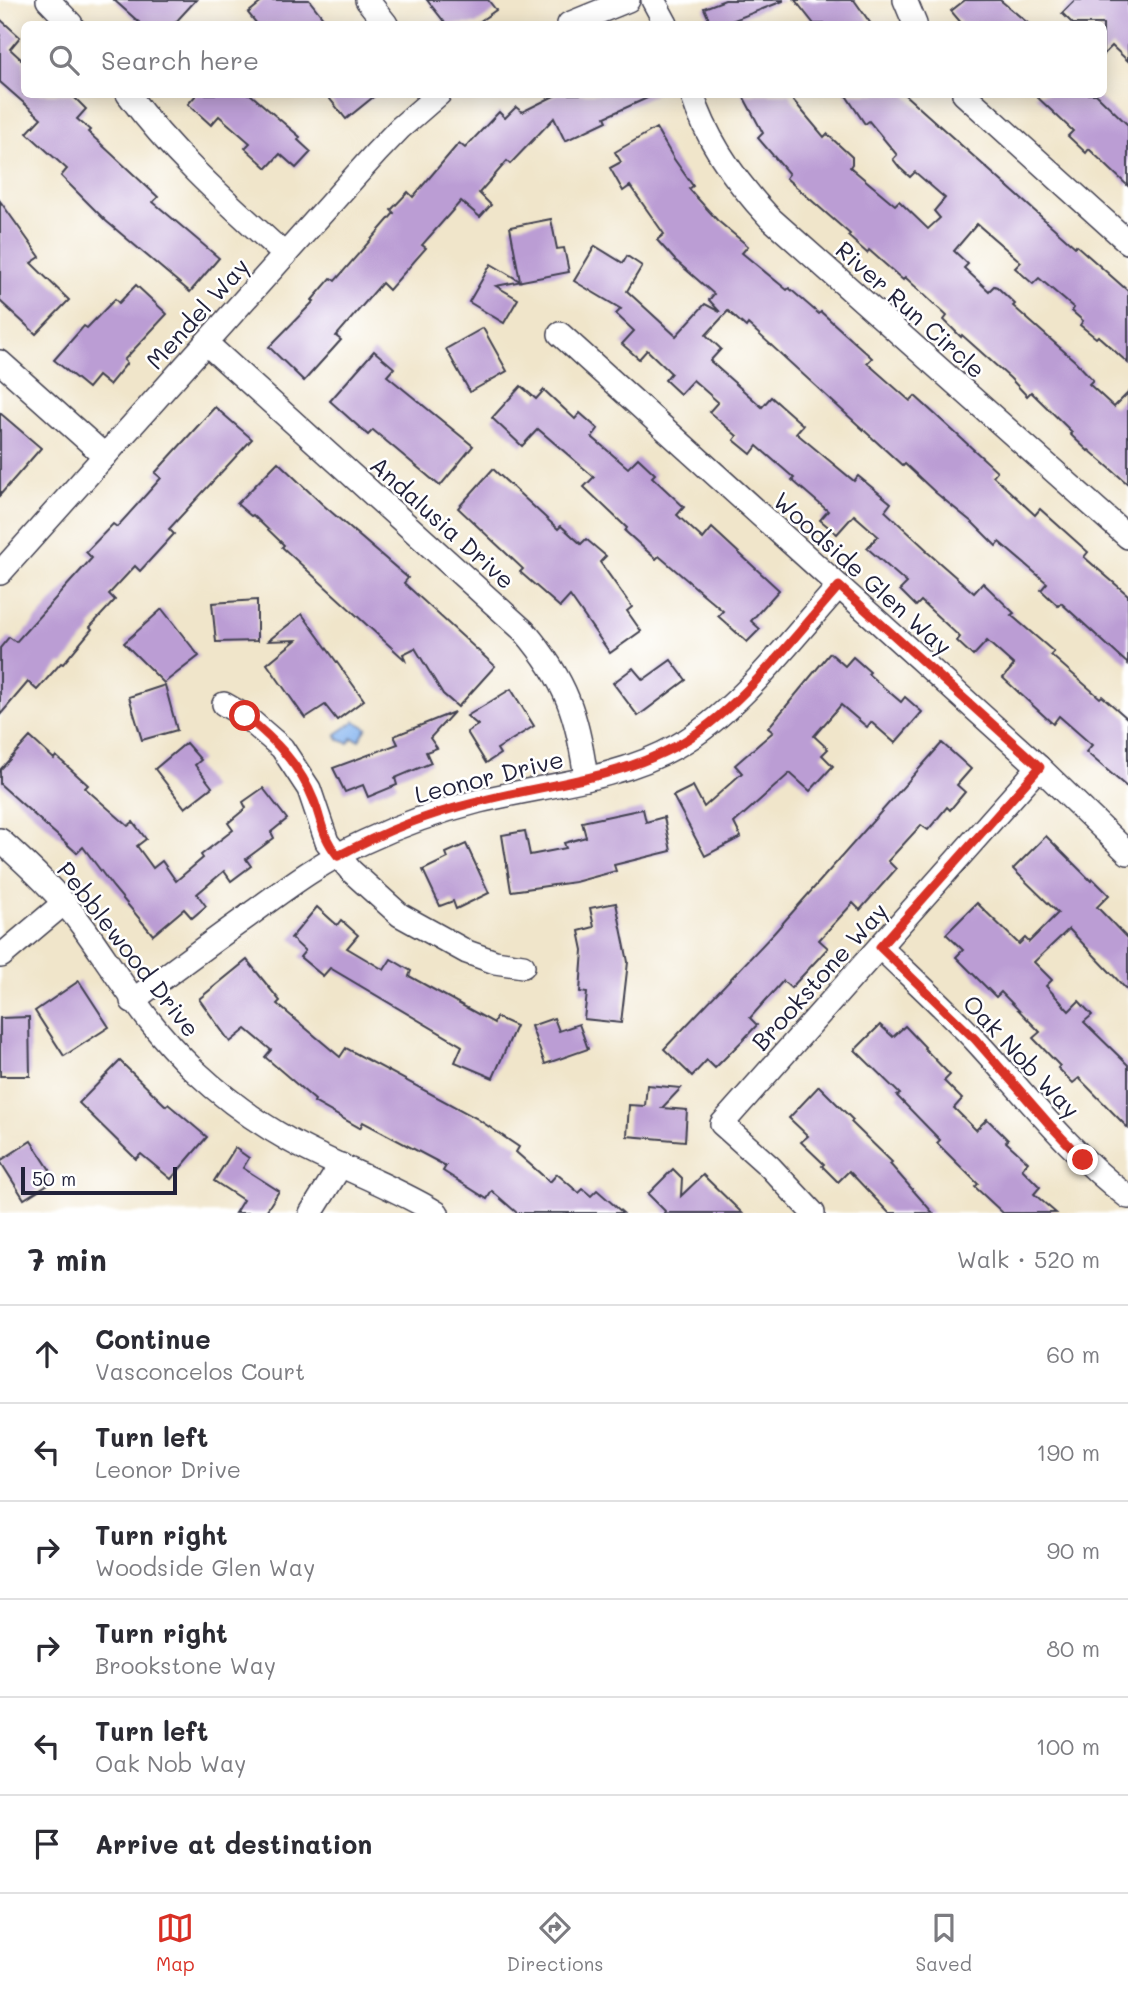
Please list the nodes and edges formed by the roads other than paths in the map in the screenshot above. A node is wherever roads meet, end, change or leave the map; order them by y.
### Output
1 (48, 0) edge
2 (368, 0) edge
3 (628, 0) edge
4 (653, 0) edge
5 (905, 0) edge
6 (68, 21) edge
7 (384, 21) edge
8 (576, 21) edge
9 (664, 21) edge
10 (914, 21) edge
11 (131, 98) edge
12 (434, 98) edge
13 (694, 98) edge
14 (968, 98) edge
15 (1128, 242) edge
16 (285, 255) junction
17 (561, 334) dead end
18 (206, 343) junction
19 (0, 362) edge
20 (104, 456) junction
21 (1128, 537) edge
22 (0, 573) edge
23 (839, 586) junction
24 (224, 704) dead end
25 (1040, 767) junction
26 (586, 779) junction
27 (0, 840) edge
28 (1128, 853) edge
29 (338, 856) junction
30 (64, 903) junction
31 (880, 947) junction
32 (1, 956) edge
33 (523, 966) dead end
34 (132, 1001) junction
35 (341, 1165) junction
36 (1128, 1197) edge
37 (311, 1213) edge
38 (437, 1213) edge
39 (813, 1213) edge

1 - 6 street
2 - 7 street
3 - 8 street
4 - 9 street
5 - 10 street
11 - 16 street
12 - 16 street, Mendel Way
13 - 21 street, River Run Circle
14 - 15 street
16 - 18 street, Mendel Way
17 - 23 street, Woodside Glen Way
18 - 20 street, Mendel Way
18 - 26 street, Andalusia Drive
19 - 20 street
20 - 22 street, Mendel Way
23 - 25 street, Woodside Glen Way
23 - 26 street, Leonor Drive
24 - 29 street
25 - 28 street, Woodside Glen Way
25 - 31 street, Brookstone Way
26 - 29 street, Leonor Drive
27 - 30 street, Pebblewood Drive
29 - 33 street
29 - 34 street, Leonor Drive
30 - 32 street
30 - 34 street, Pebblewood Drive
31 - 36 street, Oak Nob Way
31 - 39 street, Brookstone Way
34 - 35 street, Pebblewood Drive
35 - 37 street
35 - 38 street, Pebblewood Drive

